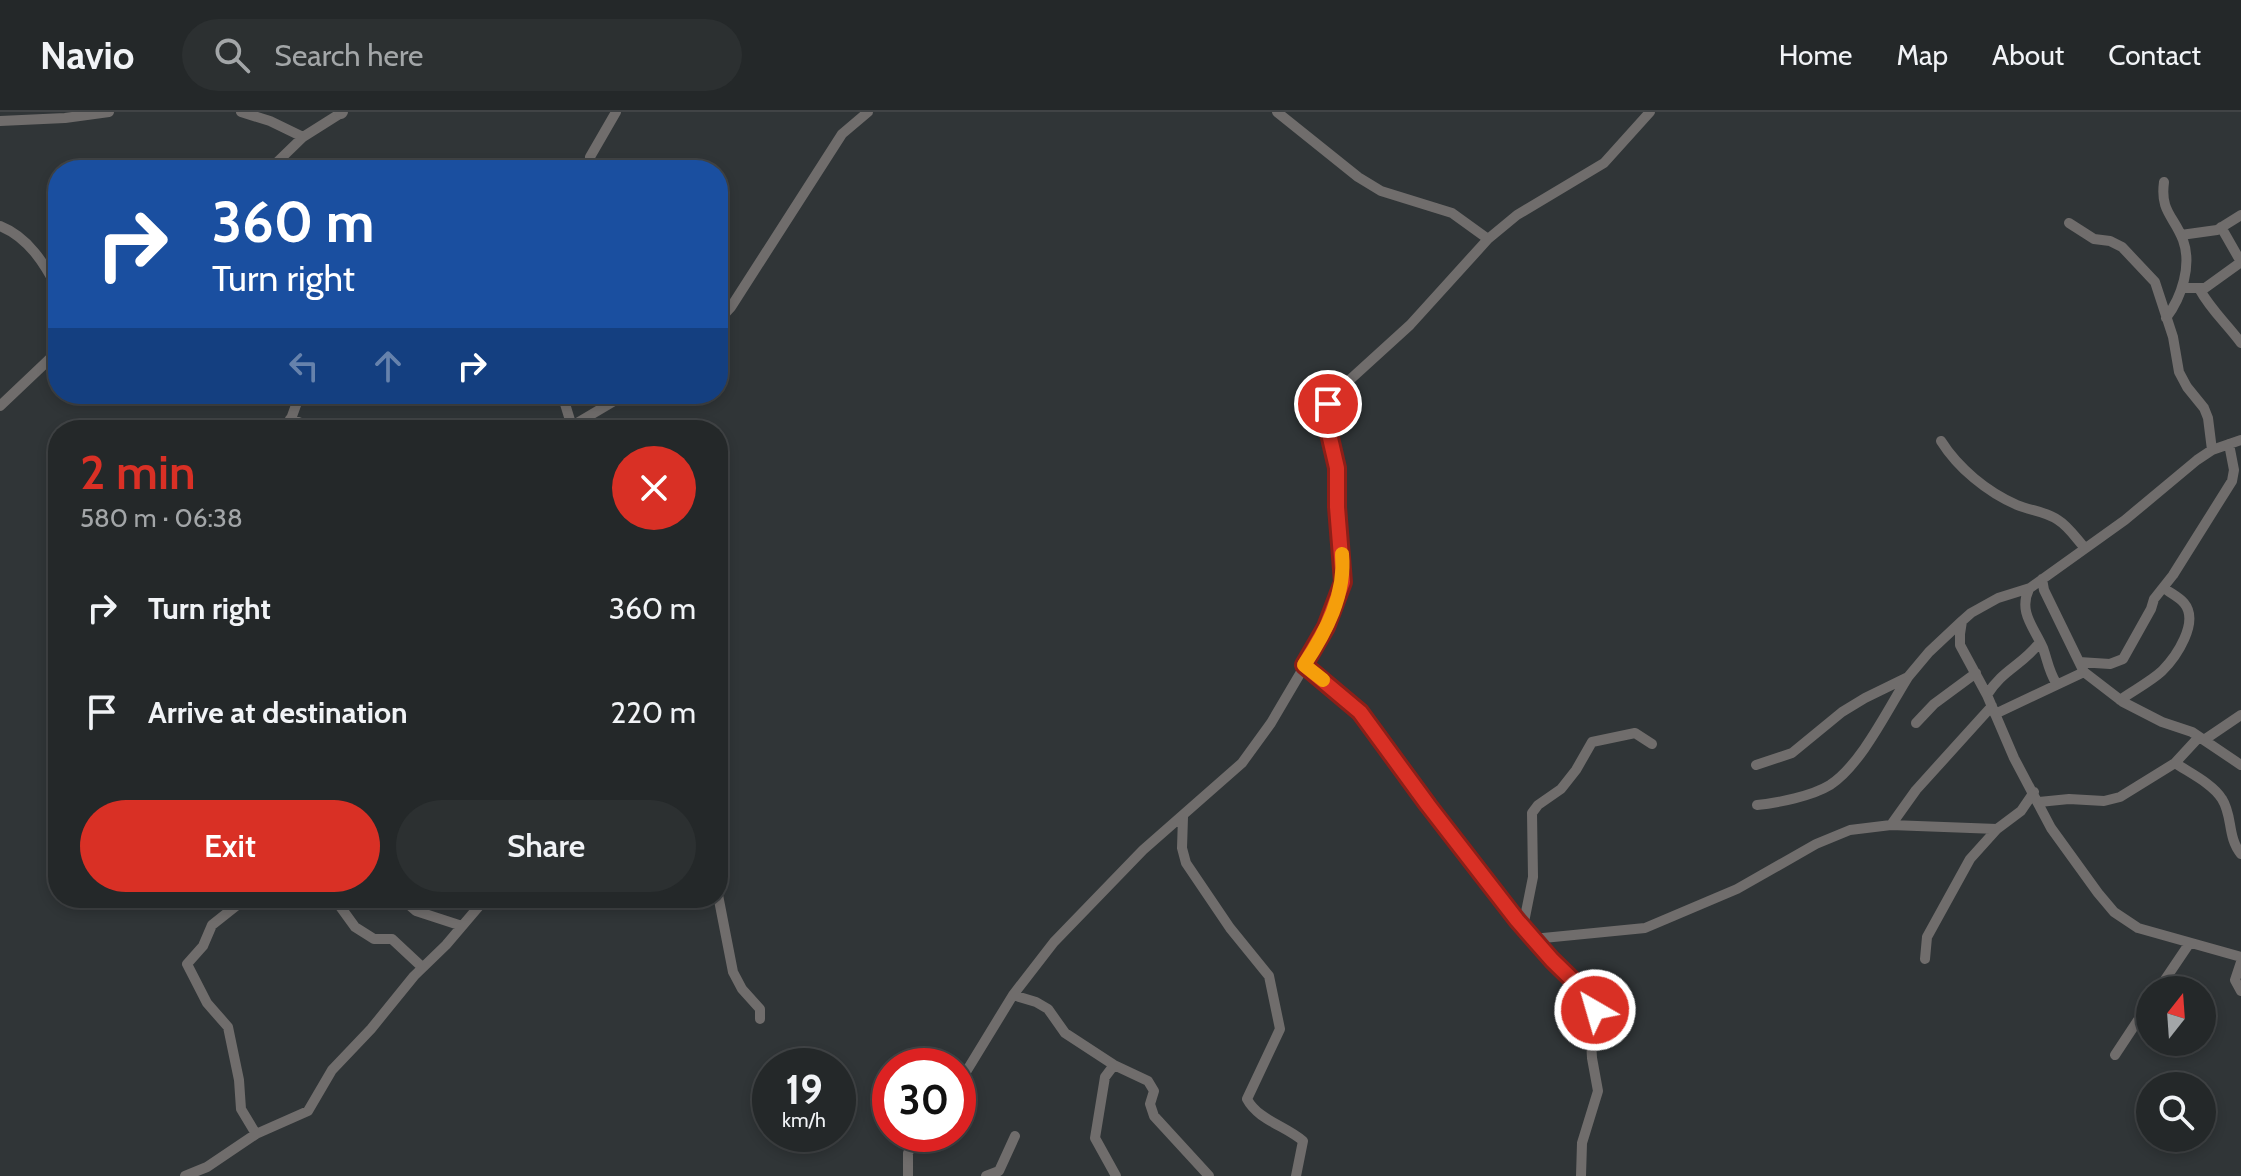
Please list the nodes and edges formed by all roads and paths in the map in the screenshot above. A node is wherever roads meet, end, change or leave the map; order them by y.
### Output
1 (109, 112) edge
2 (241, 112) edge
3 (868, 112) edge
4 (1277, 112) edge
5 (1650, 112) edge
6 (342, 113) edge
7 (616, 113) edge
8 (268, 116) edge
9 (0, 121) edge
10 (303, 137) junction
11 (279, 160) edge
12 (590, 160) edge
13 (2164, 182) dead end
14 (2241, 215) edge
15 (2069, 223) dead end
16 (0, 226) edge
17 (2221, 227) junction
18 (2181, 235) junction
19 (1488, 239) junction
20 (2241, 262) edge
21 (48, 273) edge
22 (2182, 288) junction
23 (2200, 290) junction
24 (736, 298) junction
25 (728, 300) edge
26 (728, 308) edge
27 (2166, 318) junction
28 (2241, 343) edge
29 (48, 360) edge
30 (610, 404) edge
31 (0, 406) edge
32 (585, 420) edge
33 (2241, 440) edge
34 (1941, 441) dead end
35 (2229, 444) junction
36 (2212, 450) junction
37 (2084, 547) junction
38 (2042, 579) junction
39 (2164, 588) junction
40 (2029, 589) junction
41 (1962, 621) junction
42 (2040, 642) junction
43 (1304, 665) junction
44 (2082, 667) junction
45 (1976, 673) junction
46 (2003, 674) junction
47 (1908, 677) junction
48 (2056, 683) junction
49 (1987, 695) junction
50 (2120, 700) junction
51 (1994, 710) junction
52 (2241, 715) edge
53 (1916, 723) dead end
54 (2202, 738) junction
55 (1652, 744) dead end
56 (2175, 763) junction
57 (1756, 765) dead end
58 (2241, 765) edge
59 (2038, 799) junction
60 (1757, 805) dead end
61 (1183, 817) junction
62 (1891, 825) junction
63 (1997, 829) junction
64 (2241, 854) edge
65 (233, 908) edge
66 (341, 908) edge
67 (413, 908) edge
68 (477, 908) edge
69 (721, 908) edge
70 (462, 926) junction
71 (1523, 927) junction
72 (1533, 939) junction
73 (2189, 944) junction
74 (1925, 959) dead end
75 (2241, 959) edge
76 (422, 967) junction
77 (2167, 976) edge
78 (2241, 991) edge
79 (1013, 995) junction
80 (760, 1019) dead end
81 (2136, 1023) edge
82 (2115, 1055) dead end
83 (976, 1056) edge
84 (1114, 1065) junction
85 (256, 1134) junction
86 (1015, 1136) dead end
87 (909, 1152) edge
88 (185, 1176) edge
89 (908, 1176) edge
90 (986, 1176) edge
91 (1116, 1176) edge
92 (1209, 1176) edge
93 (1296, 1176) edge
94 (1581, 1176) edge

1 - 9 street
2 - 8 street
3 - 24 street
4 - 19 street
5 - 19 street
6 - 10 street
7 - 12 street
8 - 10 street
10 - 11 street
13 - 18 street
14 - 17 street
15 - 27 street
16 - 21 street
17 - 18 street
17 - 20 street
18 - 22 street
19 - 43 street
20 - 23 street
22 - 23 street
22 - 27 street
23 - 28 street
24 - 25 street
24 - 26 street
27 - 36 street
29 - 31 street
30 - 32 street
33 - 35 street
34 - 37 street
35 - 36 street
35 - 39 street
36 - 37 street
37 - 38 street
38 - 40 street
38 - 44 street
39 - 44 street
39 - 50 street
40 - 41 street
40 - 42 street
41 - 45 street
41 - 47 street
42 - 46 street
42 - 48 street
43 - 61 street
43 - 71 street
44 - 48 street
44 - 50 street
45 - 46 street
45 - 49 street
45 - 53 street
46 - 49 street
47 - 57 street
47 - 60 street
48 - 51 street
49 - 51 street
50 - 54 street
51 - 59 street
51 - 62 street
52 - 54 street
54 - 56 street
54 - 58 street
55 - 71 street
56 - 59 street
56 - 64 street
59 - 63 street
59 - 73 street
61 - 79 street
61 - 93 street
62 - 63 street
62 - 72 street
63 - 74 street
65 - 85 street
66 - 76 street
67 - 70 street
68 - 70 street
69 - 80 street
70 - 76 street
71 - 72 street
72 - 94 street
73 - 75 street
73 - 77 street
75 - 78 street
76 - 85 street
79 - 83 street
79 - 84 street
81 - 82 street
84 - 91 street
84 - 92 street
85 - 88 street
86 - 90 street
87 - 89 street

